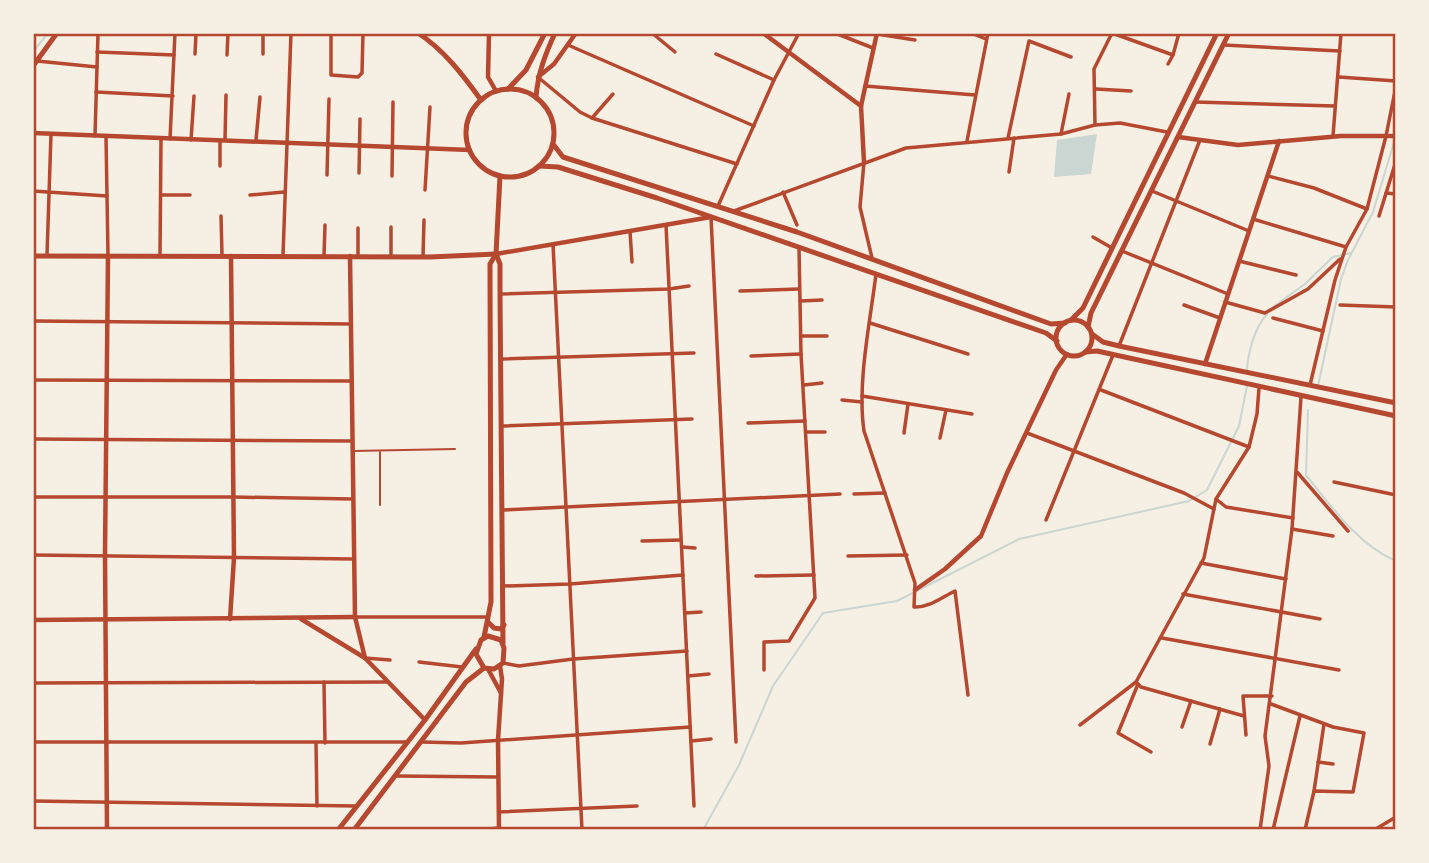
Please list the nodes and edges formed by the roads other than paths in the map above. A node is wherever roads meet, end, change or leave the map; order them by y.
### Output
1 (57, 33) edge
2 (98, 33) edge
3 (175, 33) edge
4 (196, 33) edge
5 (228, 33) edge
6 (263, 33) edge
7 (290, 33) edge
8 (331, 33) edge
9 (363, 33) edge
10 (418, 33) edge
11 (489, 33) edge
12 (545, 33) edge
13 (555, 33) edge
14 (576, 33) edge
15 (652, 33) edge
16 (763, 33) edge
17 (799, 33) edge
18 (971, 33) edge
19 (988, 33) edge
20 (1112, 33) edge
21 (1179, 33) edge
22 (1217, 33) edge
23 (1229, 33) edge
24 (1341, 33) edge
25 (838, 34) edge
26 (877, 34) edge
27 (986, 39) junction
28 (915, 40) dead end
29 (568, 45) junction
30 (1224, 45) junction
31 (873, 48) junction
32 (1340, 51) junction
33 (97, 52) junction
34 (675, 52) dead end
35 (788, 52) junction
36 (195, 54) dead end
37 (262, 54) dead end
38 (716, 54) dead end
39 (174, 55) junction
40 (227, 55) dead end
41 (1172, 55) junction
42 (1071, 57) dead end
43 (35, 64) edge
44 (1168, 64) dead end
45 (97, 67) junction
46 (538, 77) junction
47 (1338, 77) junction
48 (774, 80) junction
49 (1396, 83) edge
50 (865, 86) junction
51 (508, 89) junction
52 (1096, 89) junction
53 (496, 91) junction
54 (1131, 91) dead end
55 (96, 92) junction
56 (613, 94) dead end
57 (975, 94) junction
58 (1069, 94) dead end
59 (226, 95) dead end
60 (173, 96) junction
61 (194, 96) dead end
62 (260, 97) dead end
63 (536, 97) junction
64 (329, 99) dead end
65 (481, 100) junction
66 (393, 102) dead end
67 (1195, 102) junction
68 (861, 106) junction
69 (1335, 106) junction
70 (430, 107) dead end
71 (592, 118) junction
72 (360, 119) dead end
73 (1095, 125) junction
74 (754, 126) junction
75 (1167, 132) junction
76 (33, 133) edge
77 (51, 134) junction
78 (1061, 134) junction
79 (95, 136) junction
80 (1333, 136) junction
81 (1386, 136) junction
82 (1396, 136) edge
83 (106, 137) junction
84 (1178, 137) junction
85 (1008, 138) junction
86 (1014, 138) junction
87 (161, 139) junction
88 (170, 139) junction
89 (191, 139) junction
90 (222, 140) junction
91 (256, 140) junction
92 (1200, 140) junction
93 (967, 141) junction
94 (1279, 141) junction
95 (287, 142) junction
96 (328, 144) junction
97 (553, 144) junction
98 (359, 146) junction
99 (393, 147) junction
100 (428, 148) junction
101 (470, 150) junction
102 (1396, 161) edge
103 (864, 162) junction
104 (737, 164) junction
105 (220, 166) dead end
106 (539, 166) junction
107 (1009, 172) dead end
108 (359, 173) dead end
109 (327, 174) dead end
110 (392, 176) dead end
111 (500, 176) junction
112 (1268, 176) junction
113 (661, 188) junction
114 (425, 190) dead end
115 (33, 191) edge
116 (670, 191) junction
117 (1152, 191) junction
118 (48, 192) junction
119 (284, 192) junction
120 (783, 192) junction
121 (1386, 193) junction
122 (1396, 194) edge
123 (107, 195) junction
124 (160, 195) junction
125 (190, 195) dead end
126 (250, 195) dead end
127 (657, 198) junction
128 (1176, 200) junction
129 (667, 202) junction
130 (718, 206) junction
131 (1132, 207) junction
132 (1367, 209) junction
133 (734, 211) junction
134 (1142, 212) junction
135 (221, 216) dead end
136 (1379, 216) dead end
137 (711, 217) junction
138 (1253, 219) junction
139 (424, 220) dead end
140 (666, 223) junction
141 (325, 225) dead end
142 (797, 225) dead end
143 (391, 227) dead end
144 (358, 228) dead end
145 (630, 230) junction
146 (1250, 231) junction
147 (1093, 237) dead end
148 (553, 244) junction
149 (832, 245) junction
150 (799, 247) junction
151 (1346, 247) junction
152 (1112, 248) junction
153 (1122, 251) junction
154 (496, 254) junction
155 (108, 255) junction
156 (160, 255) junction
157 (222, 255) junction
158 (283, 255) junction
159 (33, 256) edge
160 (47, 256) junction
161 (231, 256) junction
162 (324, 256) junction
163 (350, 256) junction
164 (358, 257) junction
165 (391, 257) junction
166 (423, 257) junction
167 (828, 257) junction
168 (1343, 257) junction
169 (873, 260) junction
170 (1240, 261) junction
171 (632, 262) dead end
172 (1151, 262) junction
173 (876, 274) junction
174 (1296, 275) dead end
175 (689, 286) dead end
176 (669, 289) junction
177 (799, 289) junction
178 (740, 291) dead end
179 (555, 293) junction
180 (500, 294) junction
181 (1228, 294) junction
182 (822, 300) dead end
183 (800, 301) junction
184 (1226, 302) junction
185 (1184, 304) dead end
186 (1340, 305) dead end
187 (1396, 307) edge
188 (1220, 318) junction
189 (1273, 318) dead end
190 (33, 321) edge
191 (107, 321) junction
192 (1068, 321) junction
193 (232, 322) junction
194 (870, 323) junction
195 (351, 324) junction
196 (1088, 327) junction
197 (1323, 331) junction
198 (1092, 334) junction
199 (801, 336) junction
200 (827, 336) dead end
201 (1057, 341) junction
202 (1119, 346) junction
203 (1085, 352) junction
204 (694, 353) dead end
205 (801, 354) junction
206 (968, 354) dead end
207 (1067, 354) junction
208 (673, 355) junction
209 (1113, 355) junction
210 (751, 356) dead end
211 (501, 359) junction
212 (558, 359) junction
213 (1205, 364) junction
214 (232, 379) junction
215 (33, 380) edge
216 (106, 380) junction
217 (352, 381) junction
218 (822, 383) dead end
219 (803, 384) junction
220 (1310, 386) junction
221 (1259, 388) junction
222 (1100, 389) junction
223 (1301, 397) junction
224 (862, 399) junction
225 (842, 400) dead end
226 (908, 404) junction
227 (1396, 404) edge
228 (946, 410) junction
229 (972, 414) dead end
230 (1396, 416) edge
231 (676, 419) junction
232 (692, 419) dead end
233 (805, 421) junction
234 (562, 423) junction
235 (748, 424) dead end
236 (502, 426) junction
237 (806, 432) junction
238 (825, 432) dead end
239 (904, 433) dead end
240 (1027, 433) junction
241 (940, 438) dead end
242 (33, 439) edge
243 (106, 440) junction
244 (233, 440) junction
245 (352, 440) junction
246 (1249, 447) junction
247 (455, 449) dead end
248 (352, 451) junction
249 (380, 451) junction
250 (1074, 451) junction
251 (1297, 472) junction
252 (1334, 482) dead end
253 (885, 493) junction
254 (853, 494) dead end
255 (840, 495) dead end
256 (1396, 495) edge
257 (233, 496) junction
258 (809, 496) junction
259 (33, 497) edge
260 (105, 497) junction
261 (724, 498) junction
262 (353, 499) junction
263 (1216, 499) junction
264 (680, 502) junction
265 (380, 505) dead end
266 (566, 506) junction
267 (1214, 509) junction
268 (502, 510) junction
269 (1293, 518) junction
270 (1046, 520) dead end
271 (1292, 529) junction
272 (1348, 531) dead end
273 (1334, 536) dead end
274 (681, 540) junction
275 (642, 541) dead end
276 (682, 547) junction
277 (695, 548) dead end
278 (105, 554) junction
279 (33, 555) edge
280 (907, 555) junction
281 (848, 556) dead end
282 (234, 558) junction
283 (354, 559) junction
284 (1201, 563) junction
285 (683, 575) junction
286 (814, 575) junction
287 (756, 576) dead end
288 (1286, 579) junction
289 (570, 584) junction
290 (504, 586) junction
291 (915, 590) junction
292 (1183, 594) junction
293 (701, 612) dead end
294 (685, 613) junction
295 (1282, 613) junction
296 (355, 617) junction
297 (230, 619) junction
298 (300, 619) junction
299 (489, 619) junction
300 (33, 620) edge
301 (105, 620) junction
302 (1321, 620) dead end
303 (504, 625) junction
304 (484, 637) junction
305 (1162, 638) junction
306 (503, 643) junction
307 (476, 649) junction
308 (687, 651) junction
309 (365, 658) junction
310 (1277, 658) junction
311 (573, 659) junction
312 (390, 660) dead end
313 (419, 662) dead end
314 (501, 665) junction
315 (462, 667) junction
316 (486, 669) junction
317 (764, 670) dead end
318 (1339, 670) dead end
319 (709, 674) dead end
320 (688, 676) junction
321 (324, 682) junction
322 (388, 682) junction
323 (33, 683) edge
324 (106, 683) junction
325 (1137, 683) junction
326 (502, 694) junction
327 (968, 695) dead end
328 (1272, 696) junction
329 (1191, 701) junction
330 (1271, 704) junction
331 (1220, 709) junction
332 (1301, 715) junction
333 (1244, 716) junction
334 (425, 720) junction
335 (1324, 723) junction
336 (1080, 725) dead end
337 (690, 727) junction
338 (1182, 727) dead end
339 (577, 734) junction
340 (1246, 735) dead end
341 (711, 739) dead end
342 (498, 740) junction
343 (420, 741) junction
344 (691, 741) junction
345 (33, 742) edge
346 (407, 742) junction
347 (736, 742) dead end
348 (106, 743) junction
349 (316, 743) junction
350 (324, 743) junction
351 (1210, 744) dead end
352 (1151, 752) dead end
353 (1318, 762) junction
354 (1334, 764) dead end
355 (396, 776) junction
356 (498, 777) junction
357 (1314, 791) junction
358 (33, 801) edge
359 (106, 802) junction
360 (317, 806) junction
361 (356, 806) junction
362 (637, 806) dead end
363 (694, 806) dead end
364 (581, 808) junction
365 (499, 812) junction
366 (1396, 817) edge
367 (499, 829) edge
368 (107, 830) edge
369 (338, 830) edge
370 (354, 830) edge
371 (479, 830) edge
372 (582, 830) edge
373 (1259, 830) edge
374 (1273, 830) edge
375 (1305, 830) edge
376 (1374, 830) edge

1 - 43 main road
2 - 33 street
3 - 39 street
4 - 36 street
5 - 40 street
6 - 37 street
7 - 95 street
8 - 9 street
10 - 65 main road
11 - 53 street
12 - 51 main road
13 - 46 main road
14 - 29 street
15 - 34 street
16 - 35 street
17 - 35 street
18 - 27 street
19 - 27 street
20 - 41 street
20 - 52 street
21 - 41 street
22 - 75 main road
23 - 30 main road
24 - 32 street
25 - 31 street
26 - 28 street
26 - 31 street
27 - 57 street
29 - 46 street
29 - 74 street
30 - 32 street
30 - 67 main road
31 - 50 street
32 - 47 street
33 - 39 street
33 - 45 street
35 - 48 street
35 - 68 street
38 - 48 street
39 - 60 street
41 - 44 street
42 - 85 street
43 - 45 street
45 - 55 street
46 - 63 main road
46 - 71 street
47 - 49 street
47 - 69 street
48 - 74 street
49 - 81 street
50 - 57 street
50 - 68 street
51 - 53 main road
51 - 63 main road
52 - 54 street
52 - 73 street
53 - 65 main road
55 - 60 street
55 - 79 street
56 - 71 street
57 - 93 street
58 - 78 street
59 - 90 street
60 - 88 street
61 - 89 street
62 - 91 street
63 - 97 main road
64 - 96 street
65 - 101 main road
66 - 99 street
67 - 69 street
67 - 84 main road
68 - 103 street
69 - 80 street
70 - 100 street
71 - 104 street
72 - 98 street
73 - 75 street
73 - 78 street
74 - 104 street
75 - 131 main road
76 - 77 street
77 - 79 street
77 - 118 street
78 - 86 street
79 - 83 street
80 - 81 street
80 - 94 street
81 - 82 street
81 - 132 street
83 - 87 street
83 - 123 street
84 - 92 street
84 - 117 main road
85 - 86 street
85 - 93 street
86 - 107 street
87 - 88 street
87 - 124 street
88 - 89 street
89 - 90 street
90 - 91 street
90 - 105 street
91 - 95 street
92 - 94 street
92 - 128 street
93 - 103 street
94 - 112 street
95 - 96 street
95 - 119 street
96 - 98 street
96 - 109 street
97 - 106 main road
97 - 113 main road
98 - 99 street
98 - 108 street
99 - 100 street
99 - 110 street
100 - 101 street
100 - 114 street
101 - 111 main road
102 - 121 street
103 - 120 street
103 - 169 street
104 - 130 street
106 - 111 main road
106 - 127 main road
111 - 154 main road
112 - 132 street
112 - 138 street
113 - 116 main road
113 - 127 main road
115 - 118 street
116 - 129 main road
116 - 130 main road
117 - 128 street
117 - 134 main road
118 - 123 street
118 - 160 street
119 - 126 street
119 - 158 street
120 - 133 street
120 - 142 street
121 - 122 street
121 - 136 street
123 - 155 street
124 - 125 street
124 - 156 street
127 - 129 main road
128 - 146 street
128 - 172 street
129 - 137 main road
130 - 133 main road
131 - 134 main road
131 - 152 main road
132 - 151 street
133 - 149 main road
134 - 153 main road
135 - 157 street
137 - 140 street
137 - 150 main road
137 - 261 street
138 - 146 street
138 - 151 street
139 - 166 street
140 - 145 street
140 - 176 street
141 - 162 street
143 - 165 street
144 - 164 street
145 - 148 street
145 - 171 street
146 - 170 street
147 - 152 street
148 - 154 street
148 - 179 street
149 - 167 main road
149 - 169 main road
150 - 167 main road
150 - 177 street
151 - 168 street
152 - 192 main road
153 - 172 street
153 - 196 main road
154 - 166 main road
154 - 180 main road
154 - 299 main road
155 - 156 main road
155 - 160 main road
155 - 191 street
156 - 157 main road
157 - 161 main road
158 - 161 main road
158 - 162 main road
159 - 160 main road
161 - 193 street
162 - 163 main road
163 - 164 main road
163 - 195 street
164 - 165 main road
165 - 166 main road
167 - 173 main road
168 - 184 street
168 - 197 street
169 - 192 main road
170 - 174 street
170 - 181 street
172 - 181 street
172 - 202 street
173 - 194 street
173 - 201 main road
175 - 176 street
176 - 179 street
176 - 208 street
177 - 178 street
177 - 183 street
179 - 180 street
179 - 212 street
180 - 211 main road
181 - 184 street
182 - 183 street
183 - 199 street
184 - 188 street
185 - 188 street
186 - 187 street
188 - 213 street
189 - 197 street
190 - 191 street
191 - 193 street
191 - 216 street
192 - 196 main road
192 - 201 main road
193 - 195 street
193 - 214 street
194 - 206 street
194 - 224 street
195 - 217 street
196 - 198 main road
197 - 220 street
198 - 202 main road
198 - 203 main road
199 - 200 street
199 - 205 street
201 - 207 main road
202 - 213 main road
203 - 207 main road
203 - 209 main road
204 - 208 street
205 - 210 street
205 - 219 street
207 - 240 street
208 - 212 street
208 - 231 street
209 - 221 main road
209 - 222 street
211 - 212 street
211 - 236 main road
212 - 234 street
213 - 220 main road
214 - 216 street
214 - 217 street
214 - 244 street
215 - 216 street
216 - 243 street
217 - 245 street
218 - 219 street
219 - 233 street
220 - 227 main road
221 - 223 main road
221 - 246 street
222 - 246 street
222 - 250 street
223 - 230 main road
223 - 251 street
224 - 225 street
224 - 226 street
224 - 253 street
226 - 228 street
226 - 239 street
228 - 229 street
228 - 241 street
231 - 232 street
231 - 234 street
231 - 264 street
233 - 235 street
233 - 237 street
234 - 236 street
234 - 266 street
236 - 268 main road
237 - 238 street
237 - 258 street
240 - 250 street
240 - 291 street
242 - 243 street
243 - 244 street
243 - 260 street
244 - 245 street
244 - 257 street
245 - 248 street
246 - 263 street
247 - 249 lane
248 - 249 lane
248 - 262 street
249 - 265 lane
250 - 267 street
250 - 270 street
251 - 269 street
251 - 272 street
252 - 256 street
253 - 254 street
253 - 280 street
255 - 258 street
257 - 260 street
257 - 262 street
257 - 282 street
258 - 261 street
258 - 286 street
259 - 260 street
260 - 278 street
261 - 264 street
261 - 347 street
262 - 283 street
263 - 267 street
263 - 269 street
264 - 266 street
264 - 274 street
266 - 268 street
266 - 289 street
267 - 284 street
268 - 290 main road
269 - 271 street
271 - 273 street
271 - 288 street
274 - 275 street
274 - 276 street
276 - 277 street
276 - 285 street
278 - 279 street
278 - 282 street
278 - 301 street
280 - 281 street
280 - 291 street
282 - 283 street
282 - 297 street
283 - 296 street
284 - 288 street
284 - 292 street
285 - 289 street
285 - 294 street
286 - 287 street
286 - 317 street
288 - 295 street
289 - 290 street
289 - 311 street
290 - 303 main road
291 - 327 street
292 - 295 street
292 - 305 street
293 - 294 street
294 - 308 street
295 - 302 street
295 - 310 street
296 - 298 street
296 - 299 street
296 - 309 street
297 - 298 street
297 - 301 street
298 - 309 street
299 - 303 main road
299 - 304 main road
300 - 301 street
301 - 324 street
303 - 306 main road
304 - 306 main road
304 - 307 main road
305 - 310 street
305 - 325 street
306 - 314 main road
307 - 315 main road
307 - 316 main road
308 - 311 street
308 - 320 street
309 - 312 street
309 - 322 street
310 - 318 street
310 - 328 street
311 - 314 street
311 - 339 street
313 - 315 street
314 - 316 main road
314 - 326 street
315 - 334 main road
316 - 326 street
316 - 343 main road
319 - 320 street
320 - 337 street
321 - 322 street
321 - 324 street
321 - 350 street
322 - 334 street
323 - 324 street
324 - 348 street
325 - 329 street
325 - 336 street
325 - 352 street
326 - 342 street
328 - 330 street
328 - 333 street
329 - 331 street
329 - 338 street
330 - 332 street
330 - 373 street
331 - 333 street
331 - 351 street
332 - 335 street
332 - 374 street
333 - 340 street
334 - 346 main road
335 - 353 street
335 - 357 street
337 - 339 street
337 - 344 street
339 - 342 street
339 - 364 street
341 - 344 street
342 - 343 street
342 - 356 street
343 - 355 main road
344 - 363 street
345 - 348 street
346 - 350 street
346 - 361 main road
348 - 349 street
348 - 359 street
349 - 350 street
349 - 360 street
353 - 354 street
353 - 357 street
355 - 356 street
355 - 370 main road
356 - 365 street
357 - 375 street
358 - 359 street
359 - 360 street
359 - 368 street
360 - 361 street
361 - 369 main road
362 - 364 street
364 - 365 street
364 - 372 street
365 - 367 street
366 - 376 street
367 - 371 street

